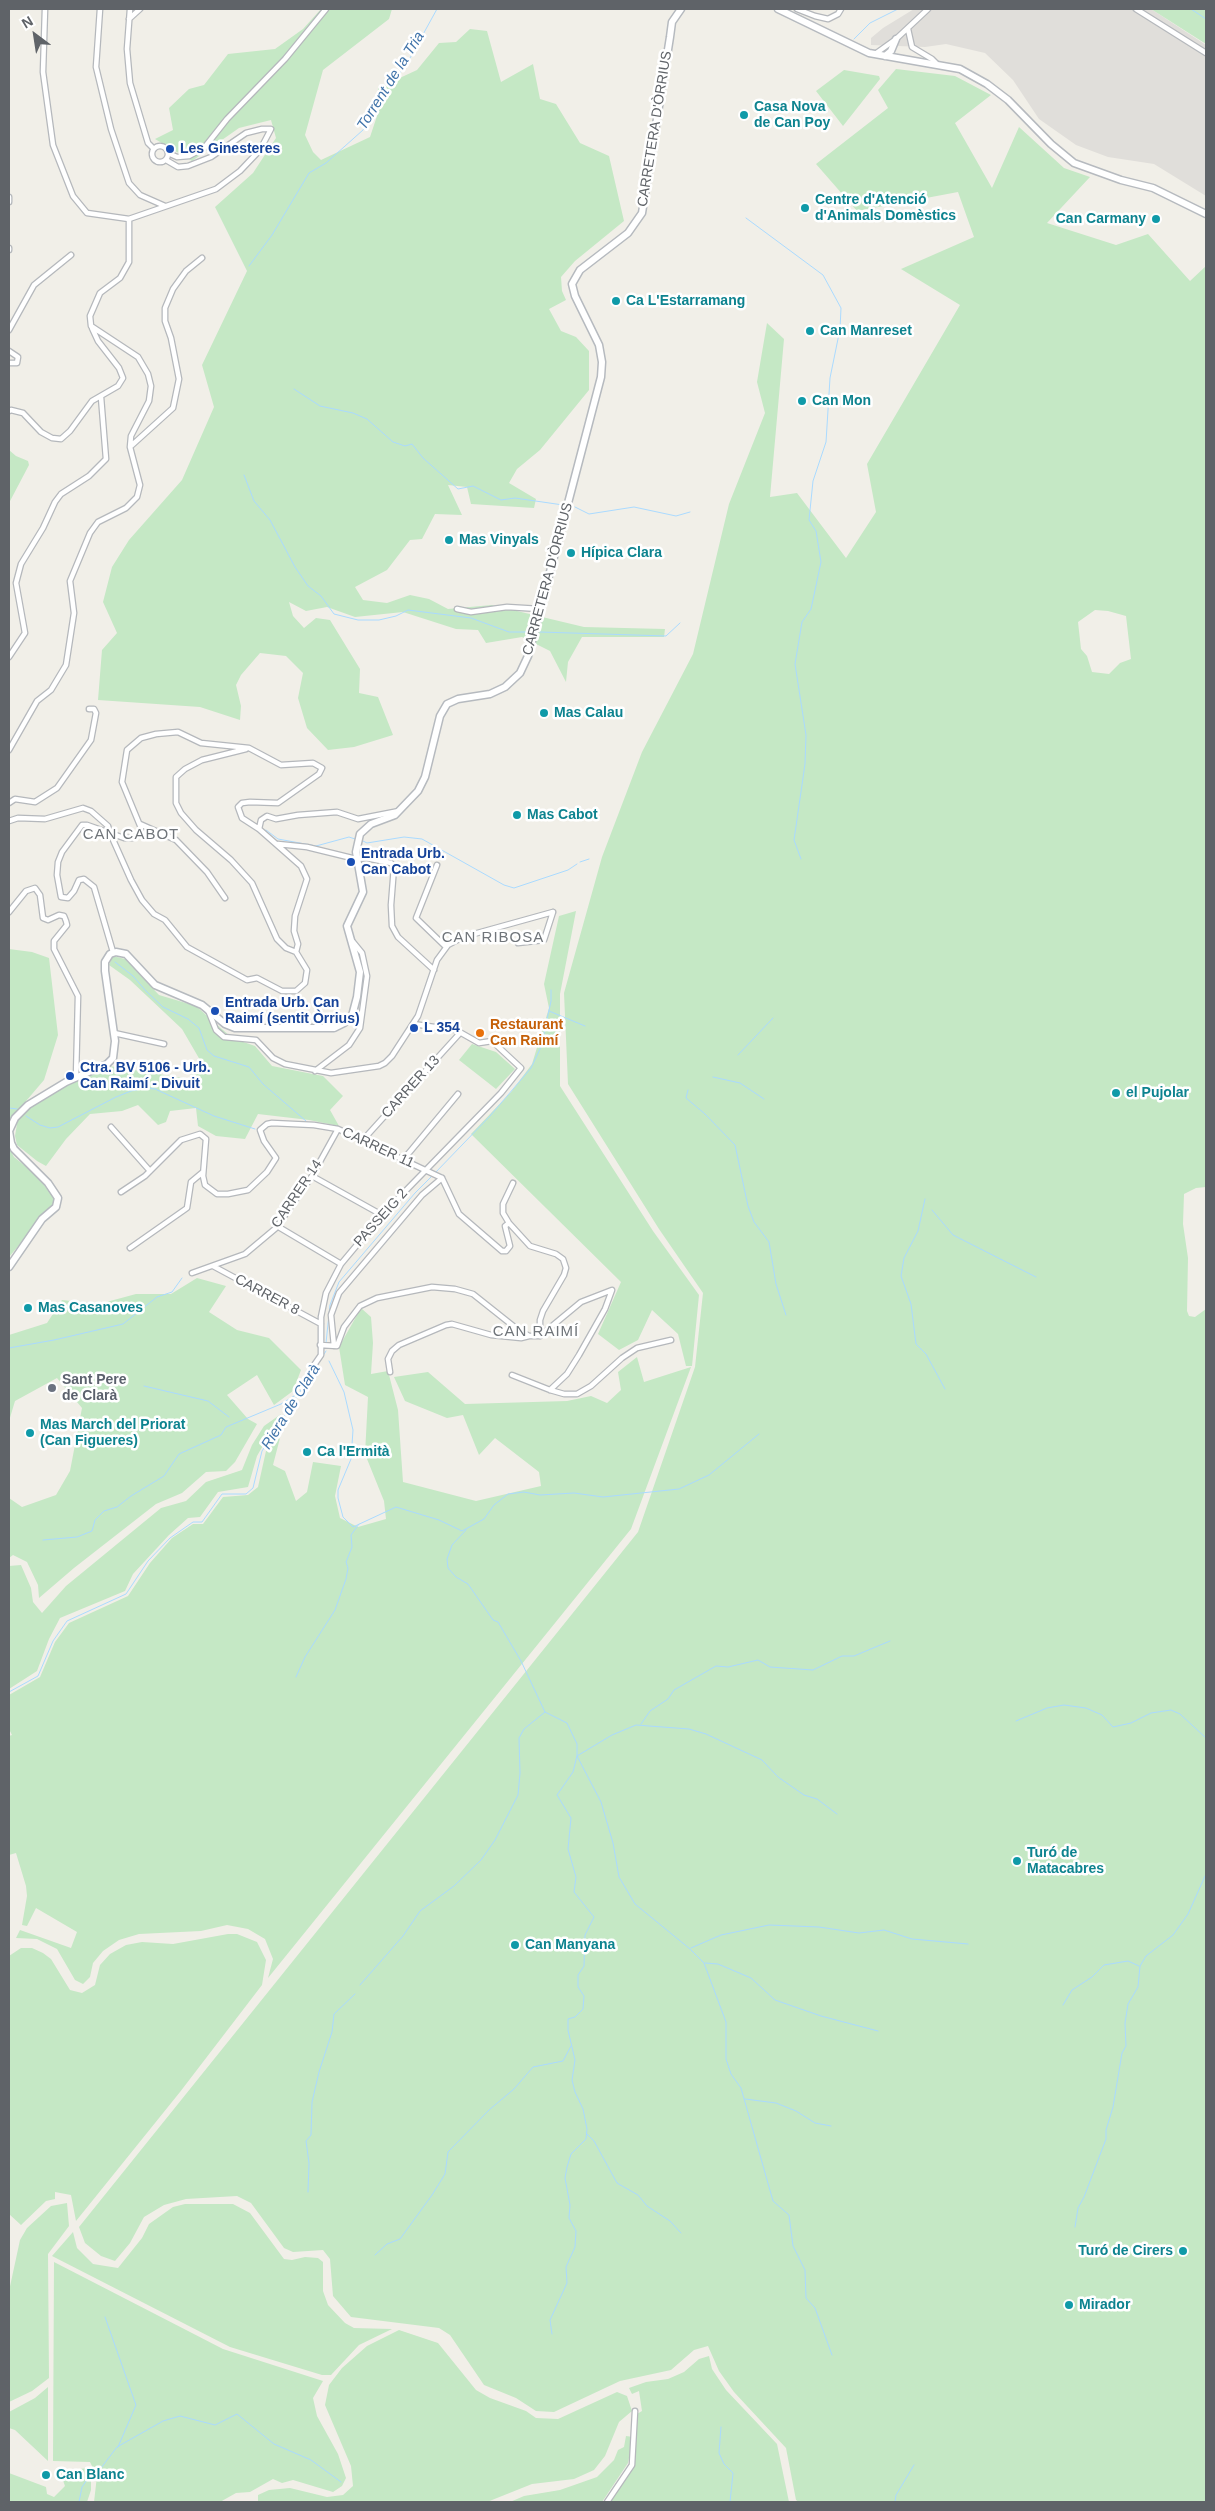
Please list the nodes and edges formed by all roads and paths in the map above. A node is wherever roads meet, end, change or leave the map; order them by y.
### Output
1 (45, 9) edge
2 (100, 9) edge
3 (130, 9) edge
4 (140, 9) edge
5 (326, 9) edge
6 (680, 9) edge
7 (778, 9) edge
8 (797, 9) edge
9 (841, 9) edge
10 (928, 9) edge
11 (1136, 9) edge
12 (128, 20) junction
13 (908, 29) junction
14 (896, 39) junction
15 (1206, 53) edge
16 (876, 54) junction
17 (885, 56) junction
18 (936, 63) junction
19 (154, 149) junction
20 (168, 154) junction
21 (166, 160) junction
22 (9, 197) edge
23 (9, 202) edge
24 (165, 206) junction
25 (1206, 214) edge
26 (129, 219) junction
27 (71, 256) dead end
28 (202, 258) dead end
29 (92, 326) junction
30 (9, 330) edge
31 (9, 351) edge
32 (9, 363) edge
33 (101, 397) junction
34 (9, 411) edge
35 (130, 447) junction
36 (457, 609) dead end
37 (540, 609) junction
38 (9, 658) edge
39 (90, 709) dead end
40 (10, 744) edge
41 (249, 748) junction
42 (9, 750) edge
43 (9, 803) edge
44 (400, 810) junction
45 (9, 821) edge
46 (139, 824) junction
47 (259, 829) junction
48 (110, 833) junction
49 (277, 844) junction
50 (356, 859) junction
51 (437, 865) dead end
52 (225, 898) dead end
53 (9, 912) edge
54 (349, 937) junction
55 (518, 943) dead end
56 (446, 947) junction
57 (113, 952) junction
58 (296, 952) junction
59 (434, 970) junction
60 (207, 1009) junction
61 (413, 1024) junction
62 (114, 1033) junction
63 (460, 1033) junction
64 (164, 1044) dead end
65 (315, 1071) junction
66 (76, 1076) junction
67 (458, 1094) dead end
68 (111, 1127) dead end
69 (338, 1129) junction
70 (362, 1141) junction
71 (403, 1160) junction
72 (425, 1170) junction
73 (150, 1171) junction
74 (203, 1172) junction
75 (312, 1176) junction
76 (442, 1178) junction
77 (513, 1183) dead end
78 (121, 1192) dead end
79 (382, 1215) junction
80 (509, 1222) junction
81 (277, 1226) junction
82 (130, 1248) dead end
83 (341, 1264) junction
84 (213, 1266) junction
85 (9, 1267) edge
86 (192, 1273) dead end
87 (320, 1324) junction
88 (529, 1336) junction
89 (540, 1336) junction
90 (671, 1340) dead end
91 (320, 1345) junction
92 (334, 1346) junction
93 (310, 1371) dead end
94 (390, 1372) dead end
95 (512, 1374) dead end
96 (550, 1390) junction
97 (635, 2411) dead end
98 (608, 2502) edge

1 - 26 street
2 - 24 street
3 - 12 street
4 - 12 street
5 - 20 street
6 - 37 street, CARRETERA D'ÒRRIUS
7 - 16 street
8 - 9 street
10 - 13 street
11 - 15 street
12 - 19 street
13 - 14 street
13 - 18 street
14 - 16 street
14 - 17 street
16 - 17 street
17 - 18 street
18 - 25 street
19 - 20 street
19 - 21 street
20 - 21 street
21 - 24 street
22 - 23 street
24 - 26 street
26 - 29 street
27 - 30 street
28 - 35 street
29 - 33 street
29 - 35 street
31 - 32 street
33 - 34 street
33 - 38 street
35 - 40 street
36 - 37 street
37 - 44 street, CARRETERA D'ÒRRIUS
39 - 43 street
40 - 42 street
41 - 46 street
41 - 47 street
41 - 58 street
44 - 47 street
44 - 50 street, CARRETERA D'ÒRRIUS
45 - 48 street
46 - 48 street
46 - 52 street
47 - 49 street
48 - 57 street
48 - 58 street
49 - 50 street
49 - 58 street
50 - 54 street, CARRETERA D'ÒRRIUS
50 - 59 street
51 - 56 street
53 - 66 street
54 - 60 street, CARRETERA D'ÒRRIUS
54 - 65 street
55 - 56 street
56 - 59 street
57 - 60 street, CARRETERA D'ÒRRIUS
57 - 62 street
59 - 61 street
60 - 65 street
61 - 63 street
61 - 65 street
62 - 64 street
62 - 66 street
63 - 70 street, CARRER 13
63 - 72 street, PASSEIG 2
66 - 85 street
67 - 71 street
68 - 73 street
69 - 70 street, CARRER 11
69 - 74 street, CARRER 11
69 - 75 street, CARRER 14
70 - 71 street, CARRER 11
71 - 72 street, CARRER 11
72 - 76 street, CARRER 11
72 - 79 street, PASSEIG 2
73 - 74 street
73 - 78 street
74 - 82 street
75 - 79 street
75 - 81 street, CARRER 14
76 - 80 street
76 - 92 street
77 - 80 street
79 - 83 street, PASSEIG 2
80 - 89 street
81 - 83 street
81 - 84 street, CARRER 14
83 - 87 street, PASSEIG 2
84 - 86 street, CARRER 14
84 - 87 street, CARRER 8
87 - 91 street, PASSEIG 2
88 - 89 street
88 - 92 street
88 - 94 street
89 - 96 street
90 - 96 street
91 - 92 street
91 - 93 street, PASSEIG 2
95 - 96 street
97 - 98 street

